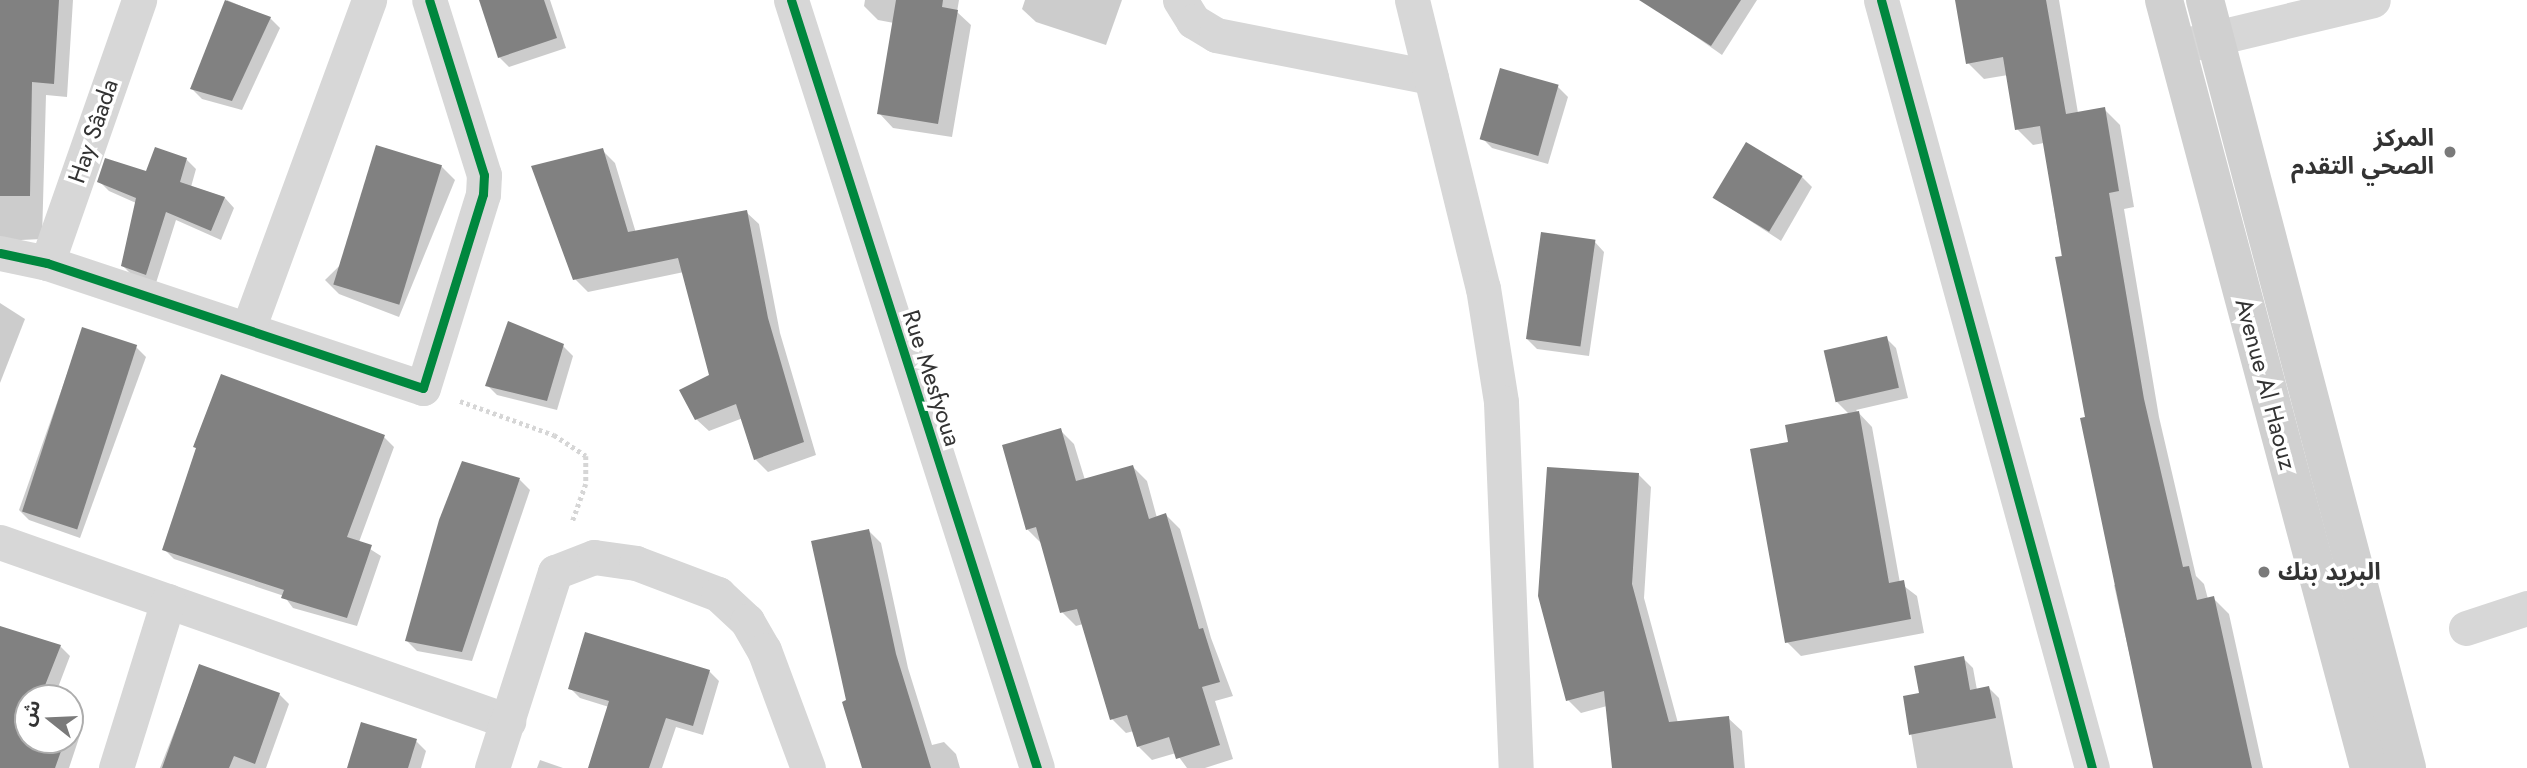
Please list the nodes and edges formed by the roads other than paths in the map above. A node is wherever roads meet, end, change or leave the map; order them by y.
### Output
1 (139, 0) edge
2 (369, 0) edge
3 (429, 0) edge
4 (791, 0) edge
5 (1180, 0) edge
6 (1412, 0) edge
7 (1881, 0) edge
8 (2164, 0) edge
9 (2205, 0) edge
10 (2373, 0) edge
11 (2215, 38) junction
12 (2176, 47) junction
13 (1431, 77) junction
14 (0, 253) edge
15 (47, 262) junction
16 (248, 329) junction
17 (0, 542) edge
18 (168, 601) junction
19 (2527, 608) edge
20 (2466, 628) dead end
21 (508, 721) junction
22 (1519, 765) edge
23 (116, 768) edge
24 (492, 768) edge
25 (808, 768) edge
26 (1037, 768) edge
27 (2092, 768) edge
28 (2369, 768) edge
29 (2407, 768) edge

1 - 15 street, Hay Sâada
2 - 16 street
3 - 16 street
4 - 26 street, Rue Mesfyoua
5 - 13 street
6 - 13 street
7 - 27 street
8 - 12 main road, Avenue Al Haouz
9 - 11 main road, Avenue Al Haouz
10 - 11 street
11 - 12 street
11 - 29 main road, Avenue Al Haouz
12 - 28 main road, Avenue Al Haouz
13 - 22 street
14 - 15 street
15 - 16 street
17 - 18 street
18 - 21 street
18 - 23 street
19 - 20 street
21 - 24 street
21 - 25 street

